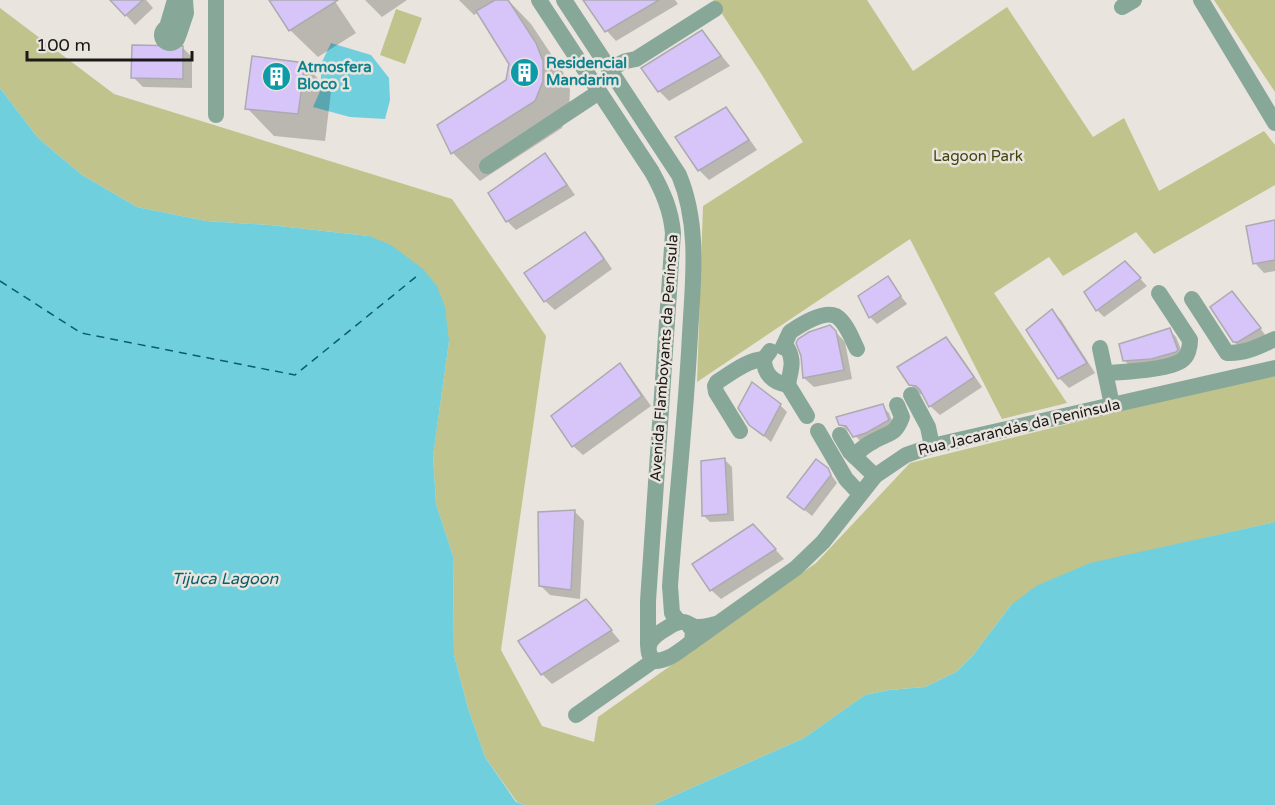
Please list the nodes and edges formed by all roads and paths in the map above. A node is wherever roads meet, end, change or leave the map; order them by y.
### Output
1 (175, 0) edge
2 (185, 0) edge
3 (216, 0) edge
4 (539, 0) edge
5 (564, 0) edge
6 (1201, 0) edge
7 (715, 9) dead end
8 (613, 74) junction
9 (599, 92) junction
10 (216, 115) dead end
11 (1275, 123) edge
12 (487, 166) dead end
13 (693, 265) junction
14 (670, 266) junction
15 (1159, 293) dead end
16 (1192, 299) dead end
17 (1275, 339) edge
18 (783, 347) junction
19 (1100, 348) dead end
20 (857, 350) dead end
21 (764, 358) junction
22 (1275, 368) edge
23 (1106, 373) junction
24 (788, 385) junction
25 (911, 395) dead end
26 (897, 405) dead end
27 (1112, 405) junction
28 (740, 431) dead end
29 (840, 435) dead end
30 (932, 446) junction
31 (854, 456) junction
32 (875, 476) junction
33 (860, 494) junction
34 (683, 622) junction
35 (717, 624) junction
36 (692, 642) junction
37 (650, 653) junction
38 (576, 715) dead end

1 - 2 street
3 - 10 street
4 - 9 street, Avenida Flamboyants da Península
5 - 8 street, Avenida Flamboyants da Península
6 - 11 street
7 - 8 street
8 - 13 street, Avenida Flamboyants da Península
9 - 12 street
9 - 14 street, Avenida Flamboyants da Península
13 - 14 street
13 - 34 street, Avenida Flamboyants da Península
14 - 37 street, Avenida Flamboyants da Península
15 - 23 street
16 - 17 street
18 - 20 street
18 - 21 street
18 - 24 street
19 - 23 street
21 - 24 street
21 - 28 street
22 - 27 street, Rua Jacarandás da Península
23 - 27 street
24 - 33 street
25 - 30 street
26 - 31 street
27 - 30 street, Rua Jacarandás da Península
29 - 31 street
30 - 32 street, Rua Jacarandás da Península
31 - 32 street
32 - 33 street, Rua Jacarandás da Península
33 - 35 street, Rua Jacarandás da Península
34 - 35 street
34 - 36 street
34 - 37 street, Rua Jacarandás da Península
35 - 36 street, Rua Jacarandás da Península
36 - 37 street, Rua Jacarandás da Península
37 - 38 street, Rua Jacarandás da Península

